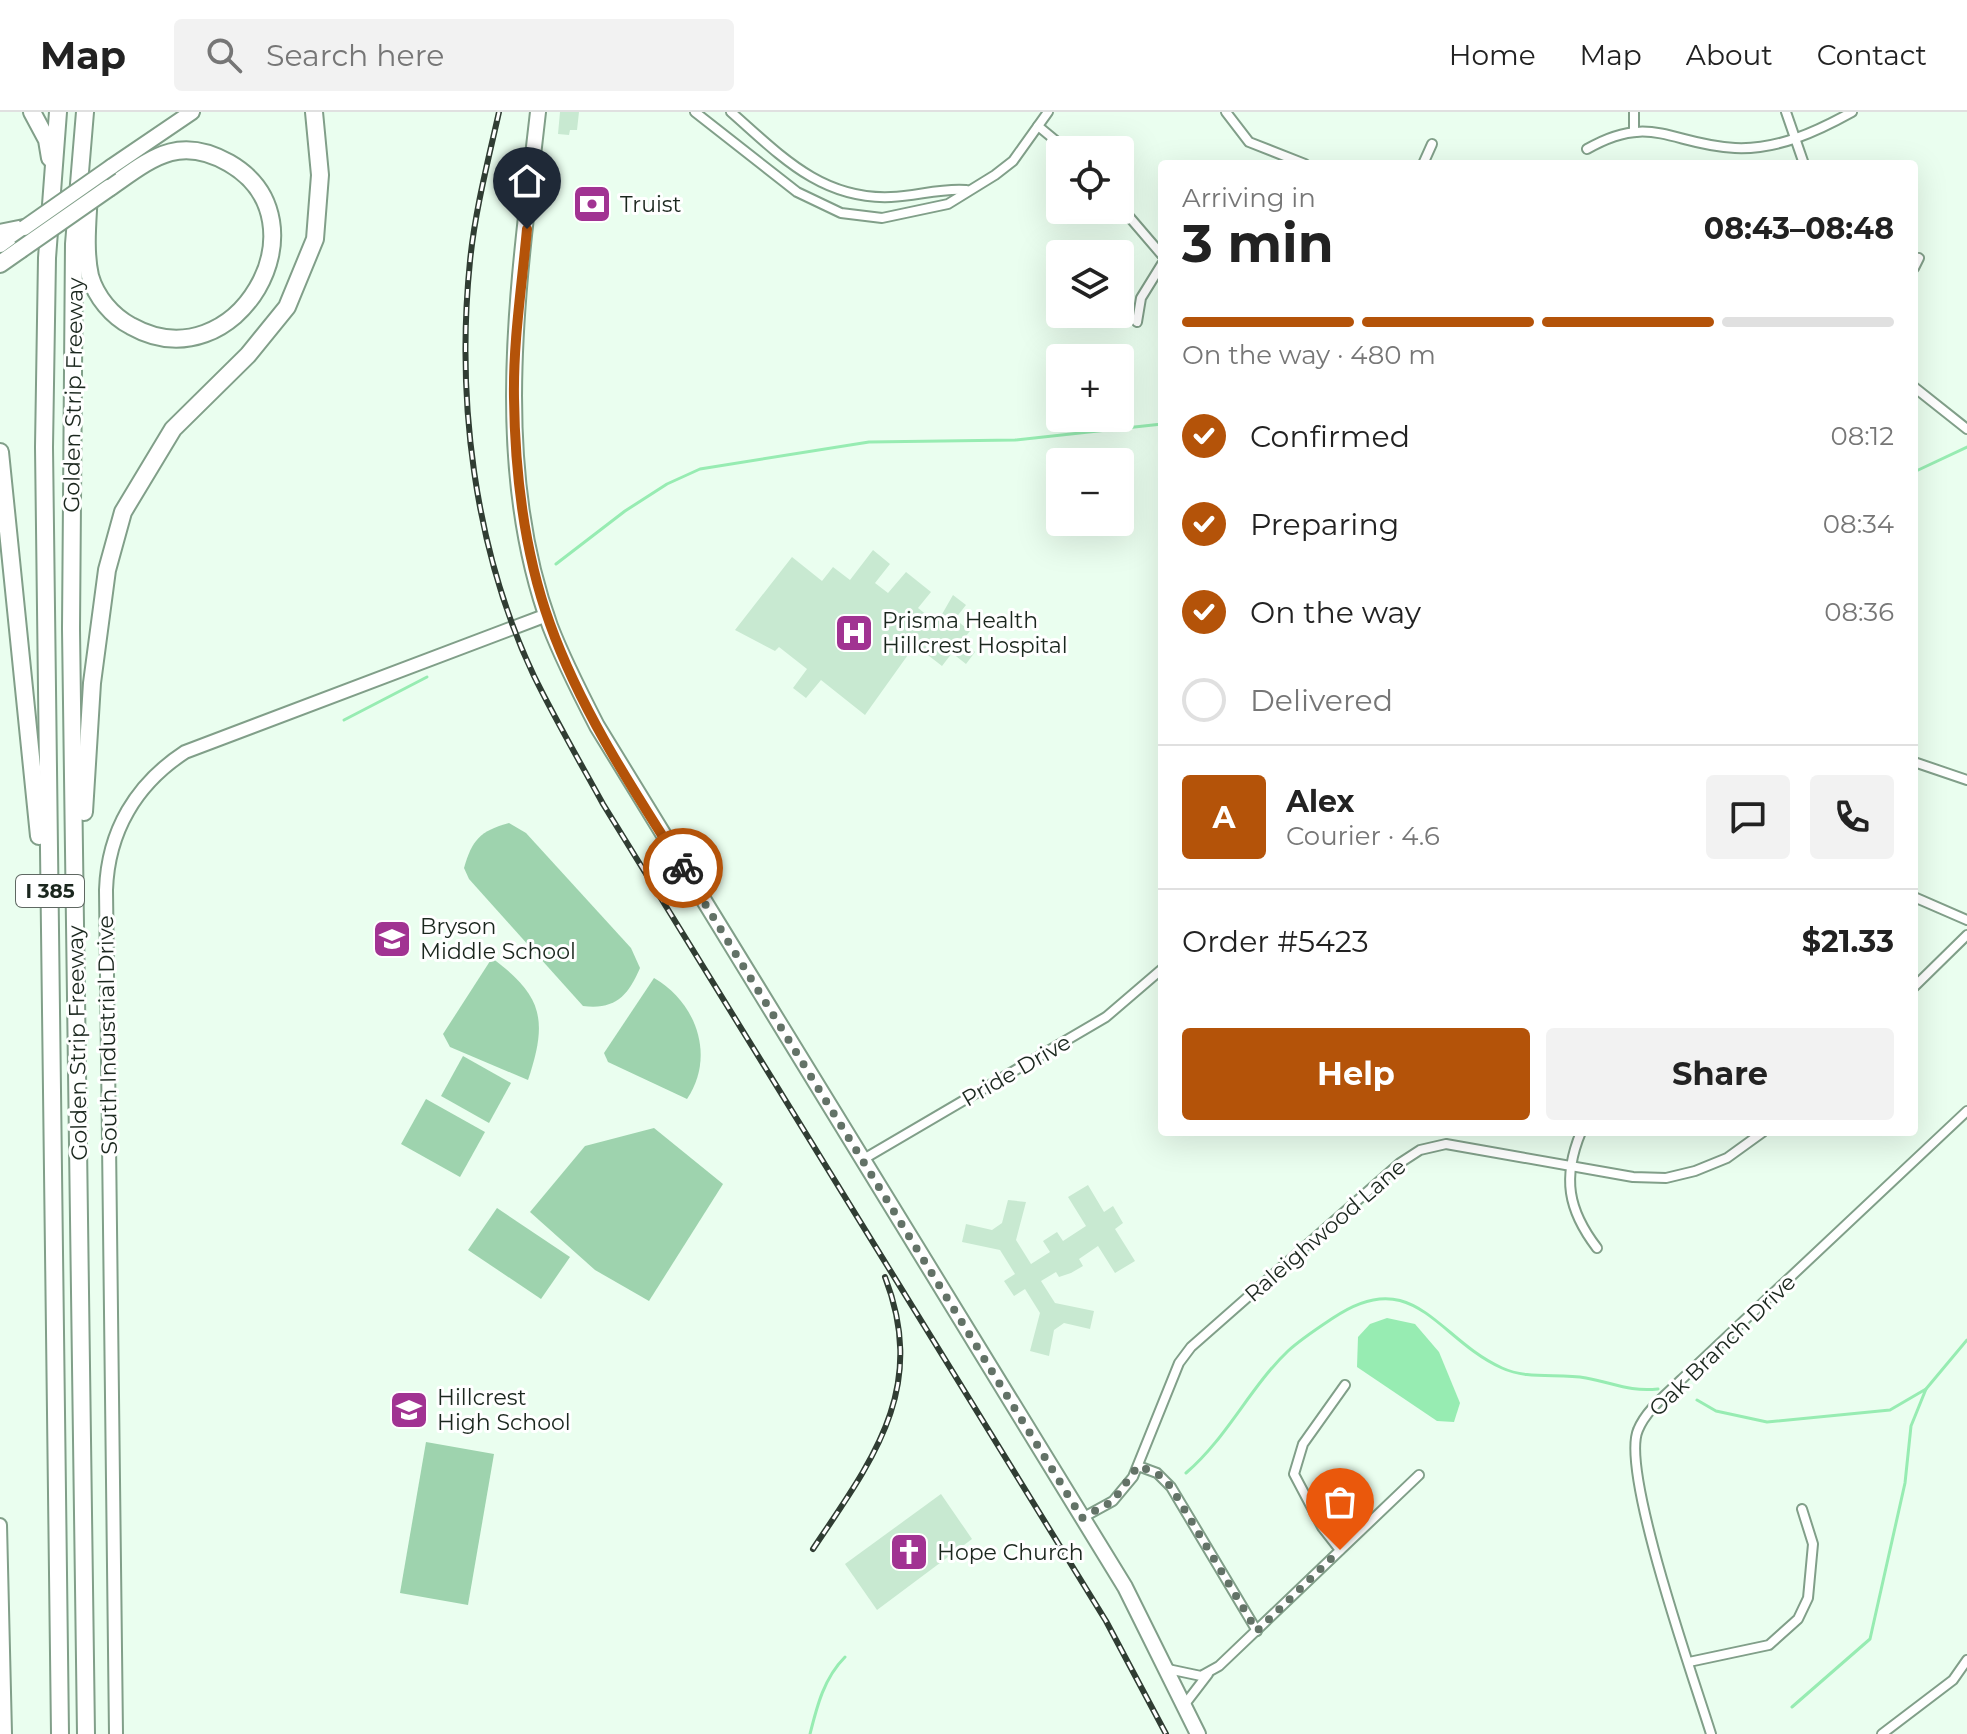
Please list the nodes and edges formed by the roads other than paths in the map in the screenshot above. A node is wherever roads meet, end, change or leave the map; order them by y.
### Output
1 (32, 112) edge
2 (58, 112) edge
3 (88, 112) edge
4 (192, 112) edge
5 (314, 112) edge
6 (538, 112) edge
7 (695, 112) edge
8 (731, 112) edge
9 (1048, 112) edge
10 (1226, 112) edge
11 (1634, 112) edge
12 (1786, 112) edge
13 (1852, 112) edge
14 (1038, 126) junction
15 (1634, 129) junction
16 (1050, 136) edge
17 (1797, 139) junction
18 (1432, 144) dead end
19 (1587, 149) dead end
20 (1295, 160) edge
21 (1425, 160) edge
22 (1803, 160) edge
23 (53, 177) junction
24 (966, 190) junction
25 (1134, 222) edge
26 (24, 228) junction
27 (0, 233) edge
28 (0, 245) edge
29 (1158, 250) edge
30 (0, 264) edge
31 (1158, 270) edge
32 (1137, 322) dead end
33 (1918, 390) edge
34 (1967, 429) edge
35 (0, 452) edge
36 (547, 615) junction
37 (1918, 763) edge
38 (1966, 776) edge
39 (1918, 899) edge
40 (1967, 920) edge
41 (1967, 935) edge
42 (50, 938) junction
43 (76, 941) junction
44 (1158, 972) edge
45 (1918, 983) edge
46 (1967, 1111) edge
47 (1445, 1136) edge
48 (1580, 1136) edge
49 (1757, 1136) edge
50 (1446, 1144) junction
51 (862, 1160) junction
52 (1571, 1166) junction
53 (1597, 1248) dead end
54 (1345, 1385) dead end
55 (1138, 1466) junction
56 (1419, 1475) dead end
57 (1802, 1509) dead end
58 (1082, 1518) junction
59 (0, 1525) edge
60 (1340, 1550) junction
61 (1257, 1631) junction
62 (1967, 1660) edge
63 (1689, 1662) junction
64 (1168, 1669) junction
65 (1212, 1671) junction
66 (1185, 1704) junction
67 (5, 1734) edge
68 (60, 1734) edge
69 (86, 1734) edge
70 (116, 1734) edge
71 (1198, 1734) edge
72 (1711, 1734) edge
73 (1882, 1734) edge

1 - 23 highway
2 - 23 highway, Golden Strip Freeway / I 385
3 - 30 highway, bridge
3 - 43 highway, Golden Strip Freeway / I 385
4 - 26 main road, bridge
5 - 43 highway
6 - 36 main road
7 - 24 street
8 - 24 street
9 - 14 street
10 - 20 street
11 - 15 street
12 - 17 street
13 - 17 street
14 - 16 street
14 - 24 street
15 - 17 street
15 - 19 street
17 - 22 street
18 - 21 street
23 - 42 highway, Golden Strip Freeway / I 385
25 - 29 street
26 - 27 highway
26 - 28 main road
31 - 32 street
33 - 34 street
35 - 42 highway
36 - 51 main road
36 - 70 street, South Industrial Drive
37 - 38 street
39 - 40 street
41 - 45 street
42 - 68 highway, Golden Strip Freeway / I 385
43 - 69 highway, Golden Strip Freeway / I 385
44 - 51 street, Pride Drive
46 - 63 street, Oak Branch Drive
47 - 50 street
48 - 52 street
49 - 52 street, Raleighwood Lane
50 - 52 street, Raleighwood Lane
50 - 55 street, Raleighwood Lane
51 - 58 main road
52 - 53 street
54 - 60 street
55 - 58 street, Raleighwood Lane
55 - 61 street
56 - 60 street
57 - 63 street
58 - 64 main road
59 - 67 street
60 - 61 street
61 - 65 street
62 - 73 street
63 - 72 street, Oak Branch Drive
64 - 65 street
64 - 66 main road
65 - 66 street
66 - 71 main road

